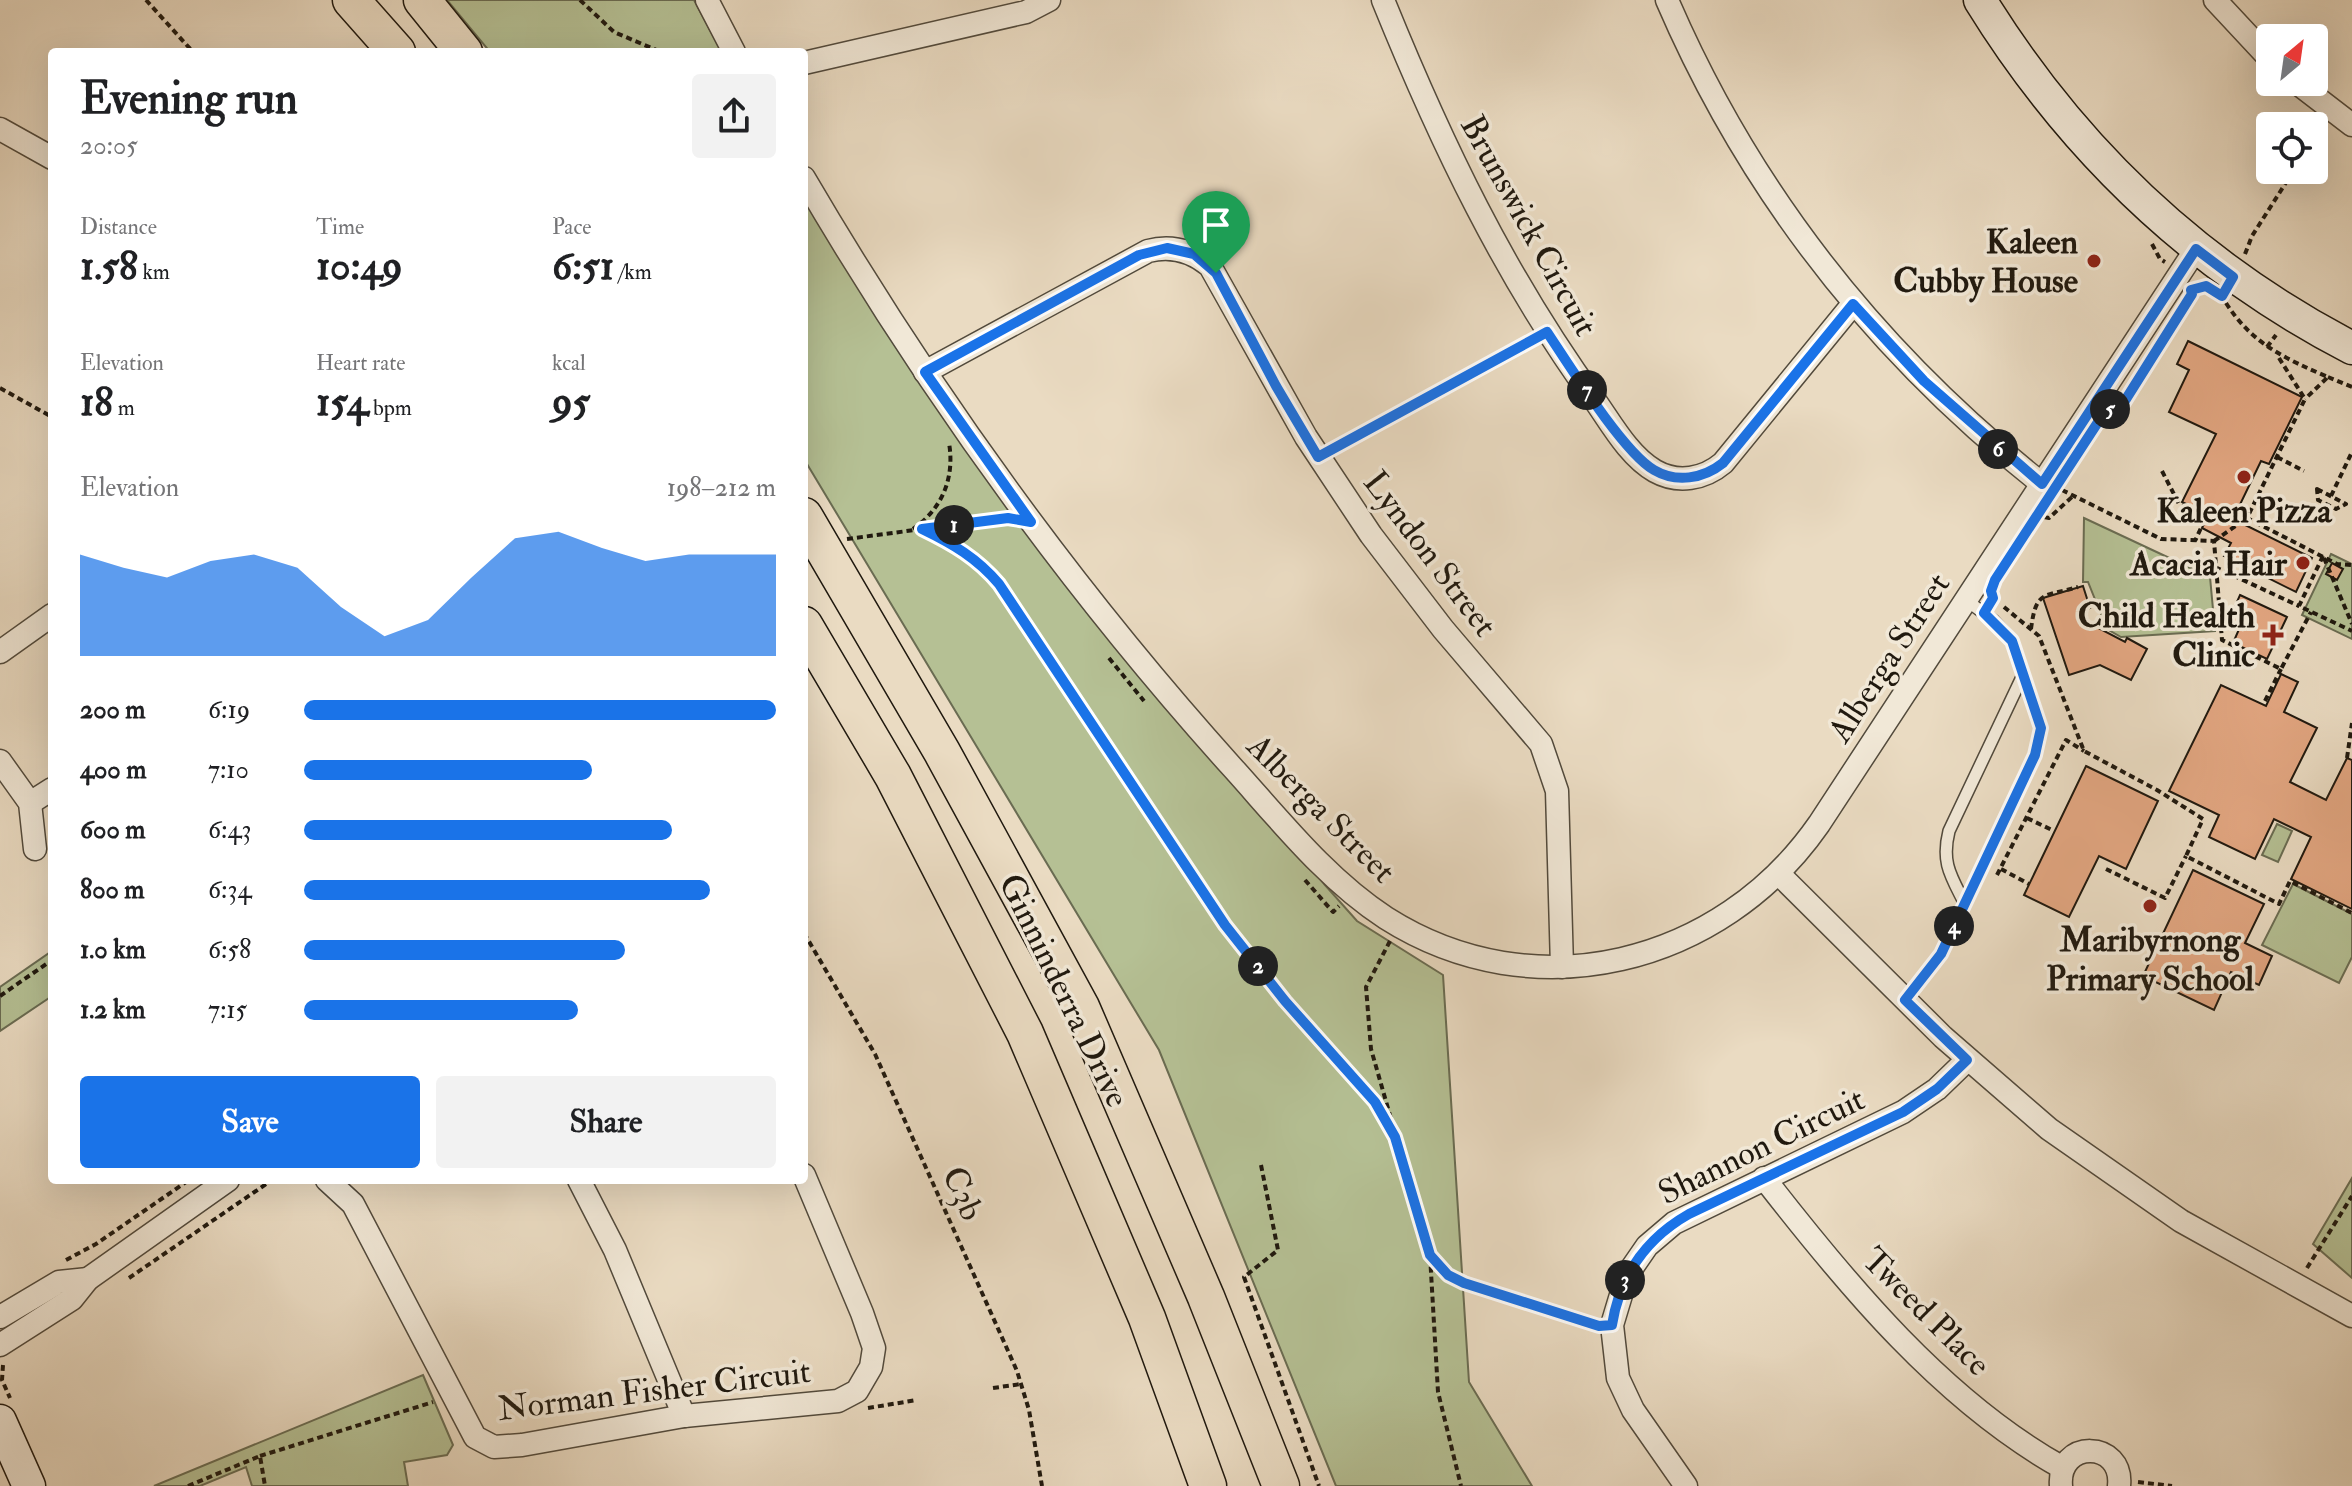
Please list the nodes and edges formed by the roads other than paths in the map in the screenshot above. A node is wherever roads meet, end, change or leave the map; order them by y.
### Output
1 (351, 0) edge
2 (422, 0) edge
3 (707, 0) edge
4 (1049, 0) edge
5 (1383, 0) edge
6 (1667, 0) edge
7 (1980, 0) edge
8 (2215, 0) edge
9 (2256, 44) edge
10 (393, 48) edge
11 (461, 48) edge
12 (732, 48) edge
13 (808, 62) edge
14 (2314, 96) edge
15 (2352, 125) edge
16 (0, 129) edge
17 (48, 156) edge
18 (808, 184) edge
19 (2196, 249) junction
20 (1853, 304) junction
21 (2352, 348) edge
22 (925, 372) junction
23 (2047, 492) junction
24 (808, 523) edge
25 (1975, 606) junction
26 (48, 618) edge
27 (808, 632) edge
28 (0, 652) edge
29 (2023, 675) junction
30 (0, 761) edge
31 (48, 792) edge
32 (30, 803) junction
33 (35, 849) dead end
34 (1779, 874) junction
35 (1965, 904) junction
36 (1562, 967) junction
37 (1905, 1000) junction
38 (1967, 1060) junction
39 (1764, 1178) junction
40 (222, 1184) edge
41 (331, 1184) edge
42 (581, 1184) edge
43 (808, 1184) edge
44 (88, 1279) junction
45 (2352, 1316) edge
46 (0, 1317) edge
47 (0, 1345) edge
48 (684, 1416) junction
49 (0, 1421) edge
50 (2062, 1477) edge
51 (2119, 1483) edge
52 (29, 1486) edge
53 (1208, 1486) edge
54 (1281, 1486) edge
55 (1686, 1486) edge

1 - 10 main road
2 - 11 main road
3 - 12 street
4 - 13 street
5 - 20 street, Brunswick Circuit
6 - 20 street
7 - 19 street
8 - 9 street
14 - 15 street
16 - 17 street
18 - 22 street, Alberga Street
19 - 21 street
19 - 23 street, Alberga Street
20 - 23 street
22 - 36 street, Alberga Street
22 - 36 street, Lyndon Street
23 - 25 street, Alberga Street
24 - 54 main road, Ginninderra Drive
25 - 29 lane
25 - 34 street, Alberga Street
26 - 28 street
27 - 53 main road, Ginninderra Drive
29 - 35 lane
29 - 35 lane
30 - 32 street
31 - 32 street
32 - 33 street
34 - 36 street, Alberga Street
34 - 37 street
35 - 37 lane
37 - 38 street
38 - 39 street, Shannon Circuit
38 - 45 street
39 - 50 street, Tweed Place
39 - 55 street, Shannon Circuit
40 - 44 street
41 - 48 street, Norman Fisher Circuit
42 - 48 street
43 - 48 street, Norman Fisher Circuit
44 - 46 street
44 - 47 street
49 - 52 street
50 - 51 street, Tweed Place

